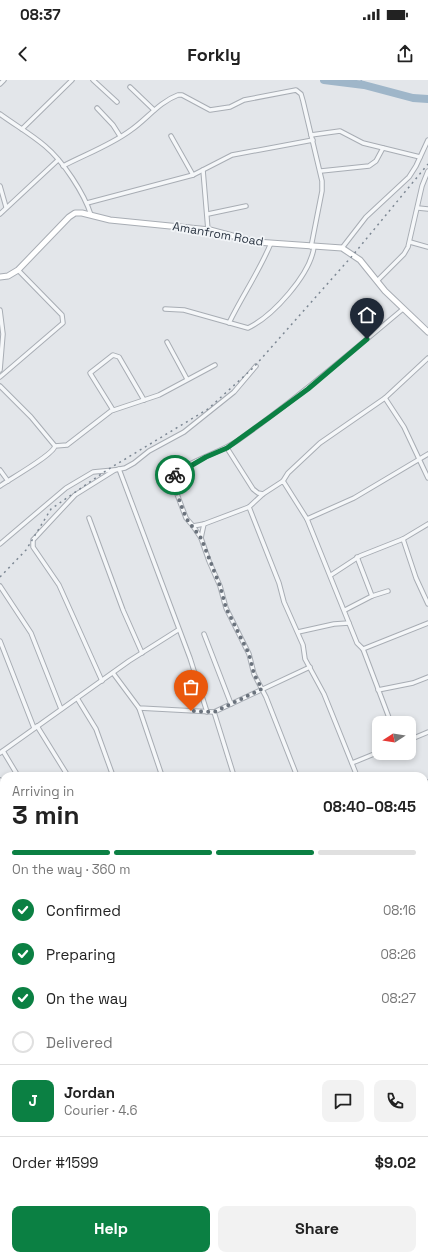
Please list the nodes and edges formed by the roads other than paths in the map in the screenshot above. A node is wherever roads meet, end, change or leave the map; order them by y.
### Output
1 (4, 80) edge
2 (72, 80) edge
3 (93, 80) edge
4 (0, 84) edge
5 (130, 87) dead end
6 (117, 102) dead end
7 (97, 108) dead end
8 (154, 110) junction
9 (0, 114) edge
10 (22, 129) junction
11 (311, 135) junction
12 (120, 136) junction
13 (171, 136) dead end
14 (313, 140) junction
15 (428, 140) edge
16 (382, 148) junction
17 (420, 157) junction
18 (58, 160) junction
19 (63, 166) junction
20 (203, 170) junction
21 (428, 171) edge
22 (321, 172) junction
23 (193, 174) junction
24 (0, 186) edge
25 (87, 203) junction
26 (246, 206) dead end
27 (6, 207) junction
28 (418, 208) junction
29 (428, 209) edge
30 (0, 214) edge
31 (208, 214) junction
32 (91, 215) junction
33 (208, 230) junction
34 (410, 242) junction
35 (271, 243) junction
36 (312, 247) junction
37 (428, 247) edge
38 (342, 248) junction
39 (18, 270) junction
40 (0, 277) edge
41 (377, 281) junction
42 (403, 308) junction
43 (165, 309) dead end
44 (0, 310) edge
45 (229, 323) junction
46 (428, 332) edge
47 (166, 342) dead end
48 (428, 358) edge
49 (215, 365) dead end
50 (256, 366) dead end
51 (0, 370) edge
52 (0, 377) edge
53 (187, 379) junction
54 (0, 386) edge
55 (385, 398) junction
56 (144, 400) junction
57 (113, 410) junction
58 (55, 446) junction
59 (227, 448) junction
60 (428, 454) edge
61 (420, 459) junction
62 (117, 469) junction
63 (0, 470) edge
64 (428, 478) edge
65 (8, 481) junction
66 (283, 481) junction
67 (0, 486) edge
68 (258, 493) junction
69 (263, 494) junction
70 (259, 498) junction
71 (249, 507) junction
72 (89, 518) dead end
73 (307, 519) junction
74 (204, 524) junction
75 (428, 524) edge
76 (193, 526) junction
77 (201, 538) junction
78 (403, 539) junction
79 (0, 544) edge
80 (357, 558) junction
81 (331, 575) junction
82 (0, 586) edge
83 (388, 590) dead end
84 (372, 596) junction
85 (428, 604) edge
86 (345, 610) junction
87 (349, 622) junction
88 (428, 623) edge
89 (178, 630) junction
90 (298, 632) junction
91 (204, 634) dead end
92 (0, 641) edge
93 (363, 650) junction
94 (142, 653) junction
95 (310, 667) junction
96 (113, 673) junction
97 (428, 678) edge
98 (102, 681) junction
99 (262, 689) junction
100 (378, 690) junction
101 (77, 698) junction
102 (230, 704) junction
103 (139, 708) junction
104 (61, 709) junction
105 (207, 712) junction
106 (214, 712) junction
107 (388, 716) edge
108 (35, 727) junction
109 (428, 732) edge
110 (416, 737) edge
111 (2, 752) edge
112 (372, 755) edge
113 (352, 763) junction
114 (15, 772) edge
115 (65, 772) edge
116 (112, 772) edge
117 (161, 772) edge
118 (233, 772) edge
119 (295, 772) edge
120 (355, 772) edge

1 - 4 street
2 - 10 street
3 - 6 street
5 - 8 street
7 - 12 street
8 - 11 street
8 - 12 street
9 - 10 street
10 - 18 street
11 - 14 street
11 - 16 street
12 - 19 street
13 - 23 street
14 - 20 street
14 - 22 street
15 - 17 street
16 - 17 street
16 - 22 street
17 - 38 street
18 - 19 street
18 - 27 street
19 - 25 street
20 - 23 street
20 - 31 street
21 - 28 street
22 - 36 street
23 - 25 street
24 - 27 street
25 - 32 street
26 - 31 street
27 - 30 street
28 - 29 street
28 - 34 street
31 - 33 street
32 - 33 street, Amanfrom Road
32 - 39 street, Amanfrom Road
33 - 35 street, Amanfrom Road
34 - 37 street
34 - 41 street
35 - 36 street, Amanfrom Road
35 - 45 street
36 - 38 street, Amanfrom Road
36 - 45 street
38 - 41 street
39 - 40 street, Amanfrom Road
39 - 52 street
41 - 42 street
42 - 46 street
42 - 59 street
43 - 45 street
44 - 51 street
47 - 53 street
48 - 55 street
49 - 53 street
50 - 62 street
53 - 56 street
54 - 58 street
55 - 61 street
55 - 66 street
56 - 57 street
56 - 57 street
57 - 58 street
58 - 65 street
59 - 68 street
59 - 76 street
60 - 61 street
61 - 64 street
61 - 73 street
62 - 79 street
62 - 89 street
62 - 98 street
63 - 65 street
65 - 67 street
66 - 69 street
66 - 73 street
68 - 69 street
68 - 70 street
69 - 70 street
70 - 71 street
71 - 74 street
71 - 90 street
72 - 94 street
73 - 81 street
74 - 76 street
74 - 77 street
75 - 78 street
76 - 77 street
77 - 99 street
78 - 80 street
78 - 85 street
80 - 81 street
80 - 84 street
81 - 86 street
82 - 104 street
83 - 84 street
84 - 86 street
86 - 87 street
87 - 90 street
87 - 93 street
88 - 93 street
89 - 94 street
89 - 105 street
90 - 95 street
91 - 102 street
92 - 108 street
93 - 100 street
94 - 96 street
95 - 99 street
95 - 113 street
96 - 98 street
96 - 103 street
97 - 100 street
98 - 101 street
99 - 102 street
99 - 119 street
100 - 107 street
101 - 104 street
101 - 116 street
102 - 106 street
103 - 105 street
103 - 117 street
104 - 108 street
105 - 106 street
106 - 118 street
108 - 111 street
108 - 115 street
109 - 110 street
111 - 114 street
112 - 113 street
113 - 120 street

